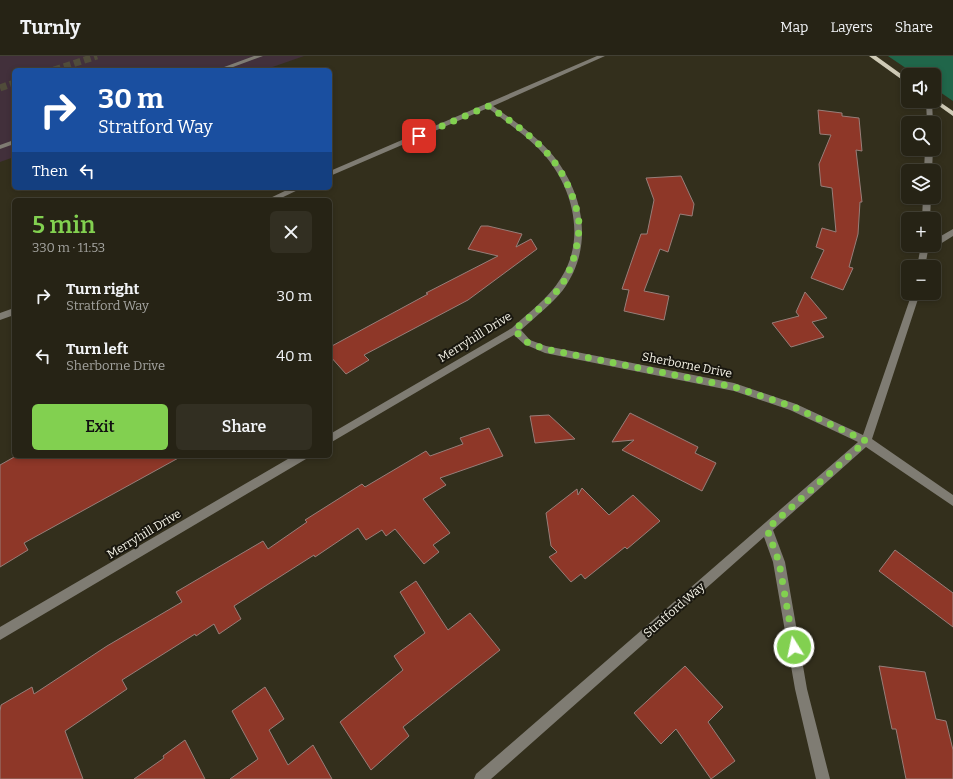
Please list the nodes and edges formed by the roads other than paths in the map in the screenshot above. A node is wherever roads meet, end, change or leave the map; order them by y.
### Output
1 (260, 56) edge
2 (602, 56) edge
3 (872, 56) edge
4 (251, 57) edge
5 (224, 68) edge
6 (901, 77) edge
7 (941, 105) edge
8 (488, 106) junction
9 (953, 114) edge
10 (12, 143) edge
11 (0, 147) edge
12 (332, 173) edge
13 (293, 190) edge
14 (275, 198) edge
15 (953, 232) edge
16 (941, 239) edge
17 (914, 300) edge
18 (12, 312) edge
19 (0, 317) edge
20 (514, 330) junction
21 (332, 438) edge
22 (866, 441) junction
23 (299, 458) edge
24 (953, 501) edge
25 (767, 529) junction
26 (0, 634) edge
27 (481, 779) edge
28 (823, 779) edge

1 - 4 street
2 - 8 street
3 - 6 main road
4 - 5 street
7 - 9 main road
8 - 12 street
8 - 20 street, Merryhill Drive
10 - 11 street
13 - 14 street
15 - 16 street
17 - 22 street
18 - 19 street
20 - 21 street, Merryhill Drive
20 - 22 street, Sherborne Drive
22 - 24 street, Sherborne Drive
22 - 25 street, Stratford Way
23 - 26 street, Merryhill Drive
25 - 27 street, Stratford Way
25 - 28 street

